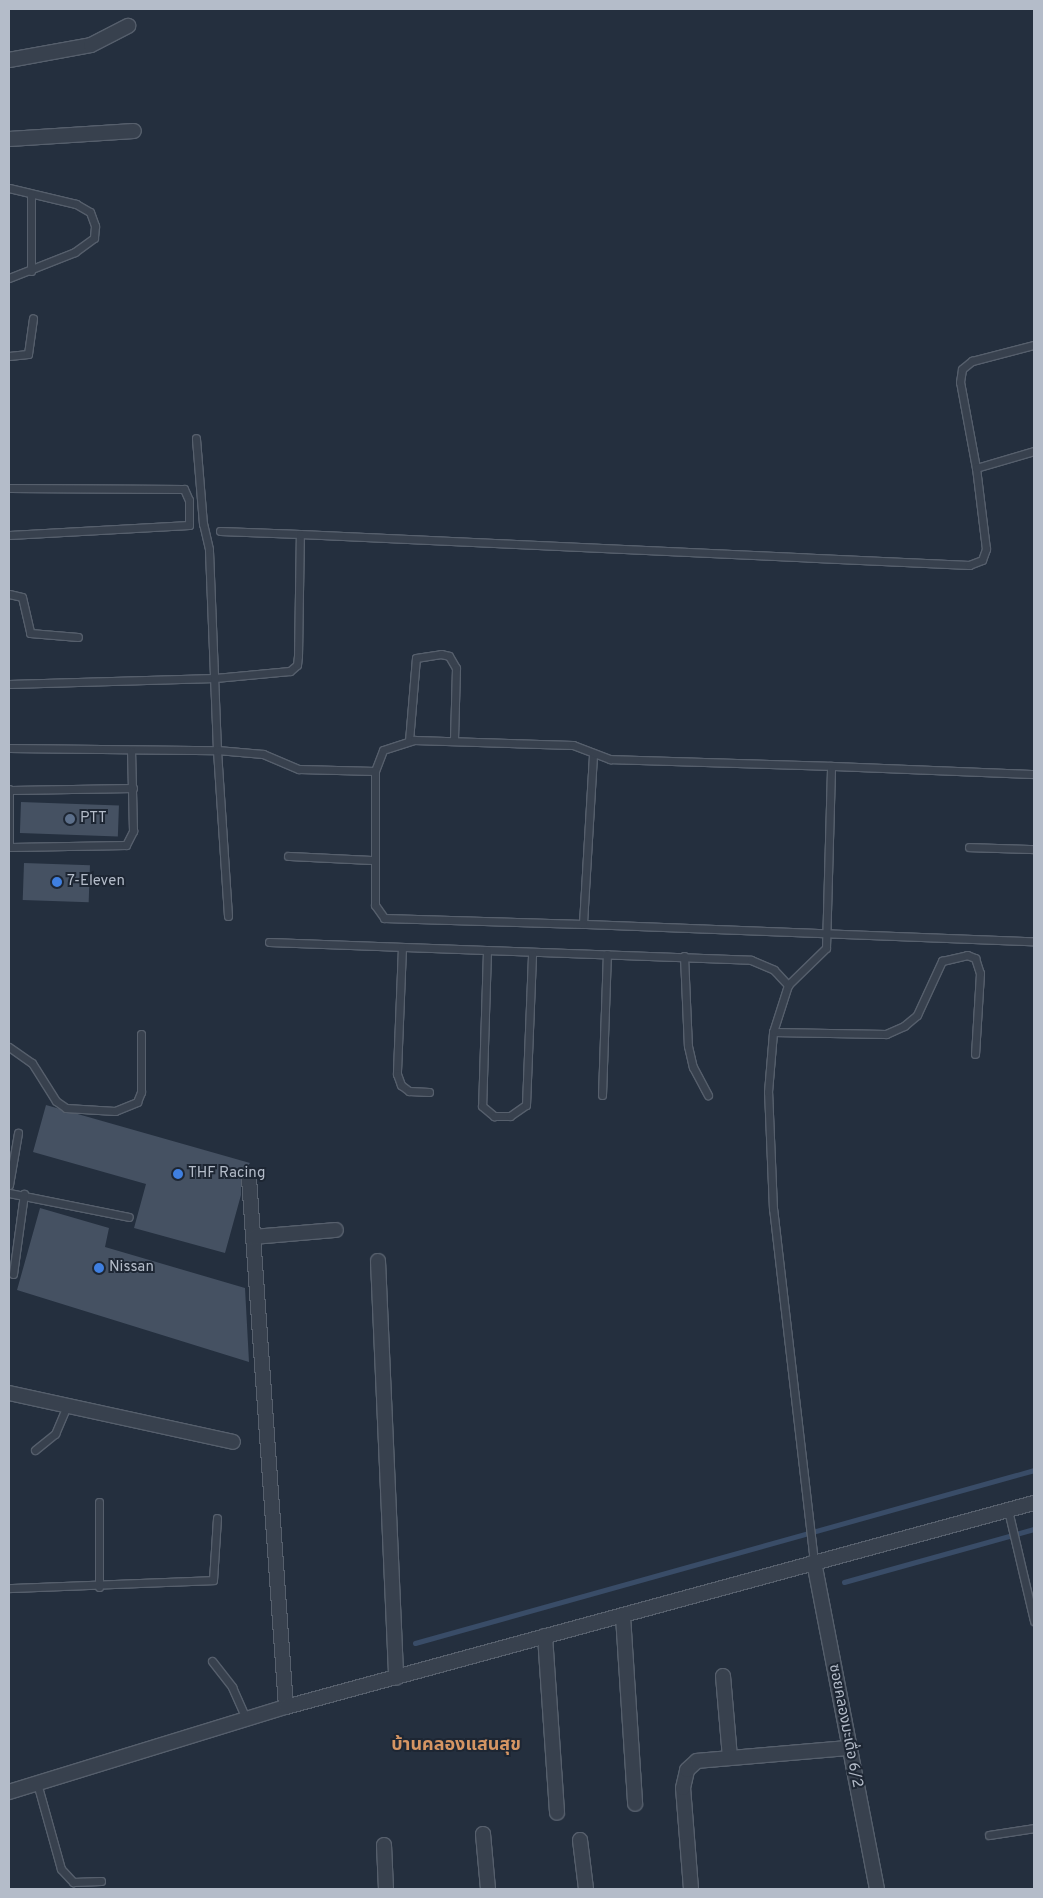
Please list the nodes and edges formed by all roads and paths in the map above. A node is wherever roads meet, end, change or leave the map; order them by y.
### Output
1 (128, 26) dead end
2 (9, 60) edge
3 (134, 131) dead end
4 (9, 139) edge
5 (9, 188) edge
6 (31, 194) junction
7 (31, 271) junction
8 (9, 278) edge
9 (33, 318) dead end
10 (1034, 345) edge
11 (9, 356) edge
12 (196, 438) dead end
13 (1034, 451) edge
14 (976, 468) junction
15 (9, 488) edge
16 (190, 524) junction
17 (203, 524) junction
18 (220, 531) dead end
19 (300, 534) junction
20 (9, 535) edge
21 (9, 594) edge
22 (78, 637) dead end
23 (215, 678) junction
24 (9, 684) edge
25 (410, 740) junction
26 (454, 741) junction
27 (9, 748) edge
28 (217, 750) junction
29 (131, 751) junction
30 (593, 755) junction
31 (831, 766) junction
32 (374, 771) junction
33 (1034, 774) edge
34 (133, 788) junction
35 (10, 789) edge
36 (10, 847) edge
37 (969, 847) dead end
38 (1034, 848) edge
39 (288, 856) dead end
40 (373, 860) junction
41 (228, 916) dead end
42 (583, 924) junction
43 (827, 936) junction
44 (1034, 941) edge
45 (269, 942) dead end
46 (402, 947) junction
47 (487, 951) junction
48 (532, 953) junction
49 (607, 954) junction
50 (684, 956) junction
51 (788, 985) junction
52 (773, 1032) junction
53 (141, 1034) dead end
54 (9, 1047) edge
55 (975, 1054) dead end
56 (429, 1092) dead end
57 (602, 1095) dead end
58 (708, 1095) dead end
59 (18, 1133) dead end
60 (249, 1178) dead end
61 (9, 1185) edge
62 (9, 1193) edge
63 (24, 1194) junction
64 (129, 1217) dead end
65 (336, 1230) dead end
66 (254, 1237) junction
67 (378, 1261) dead end
68 (13, 1274) dead end
69 (9, 1393) edge
70 (67, 1406) junction
71 (233, 1442) dead end
72 (35, 1450) dead end
73 (100, 1502) dead end
74 (1034, 1503) edge
75 (1008, 1510) junction
76 (217, 1518) dead end
77 (814, 1562) junction
78 (99, 1587) junction
79 (9, 1588) edge
80 (623, 1616) junction
81 (1034, 1621) edge
82 (545, 1636) junction
83 (212, 1661) dead end
84 (723, 1676) dead end
85 (396, 1678) junction
86 (286, 1707) junction
87 (246, 1719) junction
88 (848, 1748) junction
89 (730, 1756) junction
90 (37, 1784) junction
91 (9, 1792) edge
92 (635, 1804) dead end
93 (557, 1813) dead end
94 (1034, 1828) edge
95 (483, 1834) dead end
96 (989, 1835) dead end
97 (580, 1840) dead end
98 (384, 1845) dead end
99 (101, 1881) dead end
100 (386, 1889) edge
101 (488, 1889) edge
102 (586, 1889) edge
103 (691, 1889) edge
104 (876, 1889) edge

1 - 2 street
3 - 4 street
5 - 6 lane
6 - 7 lane
6 - 7 lane
7 - 8 lane
9 - 11 lane
10 - 14 lane
12 - 17 lane
13 - 14 lane
14 - 19 lane
15 - 16 lane
16 - 17 lane
16 - 20 lane
17 - 23 lane
18 - 19 lane
19 - 23 lane
21 - 22 lane
23 - 24 lane
23 - 28 lane
25 - 26 lane
25 - 26 lane
25 - 32 lane
26 - 30 lane
27 - 29 lane
28 - 29 lane
28 - 32 lane
28 - 41 lane
29 - 34 lane
30 - 31 lane
30 - 42 lane
31 - 33 lane
31 - 43 lane
32 - 40 lane
34 - 35 lane
34 - 36 lane
35 - 36 lane
37 - 38 lane
39 - 40 lane
40 - 42 lane
42 - 43 lane
43 - 44 lane
43 - 51 lane
45 - 46 lane
46 - 47 lane
46 - 56 lane
47 - 48 lane
47 - 48 lane
48 - 49 lane
49 - 50 lane
49 - 57 lane
50 - 51 lane
50 - 58 lane
51 - 52 lane
52 - 55 lane
52 - 77 lane
53 - 54 lane
59 - 61 lane
60 - 66 street
62 - 63 lane
63 - 64 lane
63 - 68 lane
65 - 66 street
66 - 86 street
67 - 85 street
69 - 70 street
70 - 71 street
70 - 72 lane
73 - 78 lane
74 - 75 street
75 - 77 street
75 - 81 lane
76 - 78 lane
77 - 80 street
77 - 88 street, ซอยคลองมะเดื่อ 6/2
78 - 79 lane
80 - 82 street
80 - 92 street
82 - 85 street
82 - 93 street
83 - 87 lane
84 - 89 street
85 - 86 street
86 - 87 street
87 - 90 street
88 - 89 street
88 - 104 street, ซอยคลองมะเดื่อ 6/2
89 - 103 street
90 - 91 street
90 - 99 lane
94 - 96 lane
95 - 101 street
97 - 102 street
98 - 100 street

